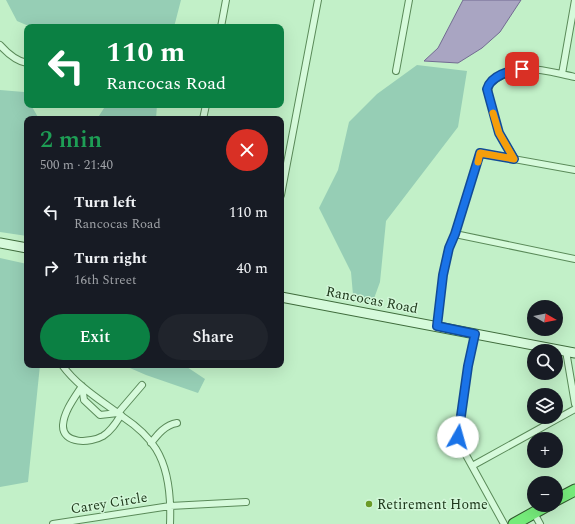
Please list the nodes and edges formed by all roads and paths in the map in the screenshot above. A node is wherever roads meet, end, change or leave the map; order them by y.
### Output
1 (226, 0) edge
2 (318, 0) edge
3 (409, 0) edge
4 (575, 0) edge
5 (222, 24) edge
6 (0, 45) edge
7 (24, 62) edge
8 (396, 71) dead end
9 (562, 74) junction
10 (575, 77) edge
11 (514, 159) junction
12 (575, 170) edge
13 (284, 180) edge
14 (455, 234) junction
15 (0, 243) edge
16 (24, 247) edge
17 (575, 259) edge
18 (284, 298) edge
19 (437, 326) junction
20 (475, 334) junction
21 (570, 352) edge
22 (65, 368) edge
23 (142, 385) dead end
24 (82, 386) junction
25 (575, 404) edge
26 (575, 409) edge
27 (120, 414) junction
28 (177, 423) dead end
29 (152, 443) junction
30 (472, 466) junction
31 (575, 490) edge
32 (563, 496) edge
33 (246, 502) dead end
34 (170, 506) junction
35 (534, 513) joint
36 (52, 524) edge
37 (170, 524) edge
38 (504, 524) edge
39 (514, 524) edge
40 (540, 524) edge

1 - 5 street
2 - 13 street
3 - 8 street
4 - 9 street
6 - 7 street
9 - 10 street
9 - 11 street
11 - 12 street
11 - 14 street
14 - 17 street
14 - 19 street
15 - 16 main road
18 - 19 main road, Rancocas Road
19 - 20 main road, Rancocas Road
20 - 21 main road, Rancocas Road
20 - 30 street
21 - 25 street
22 - 24 street
23 - 27 street
24 - 27 street
24 - 27 street
24 - 27 street
26 - 30 street
27 - 29 street
28 - 29 street
29 - 34 street
30 - 38 street
31 - 32 highway
33 - 34 street, Carey Circle
34 - 36 street, Carey Circle
34 - 37 street
35 - 39 highway
35 - 40 street

